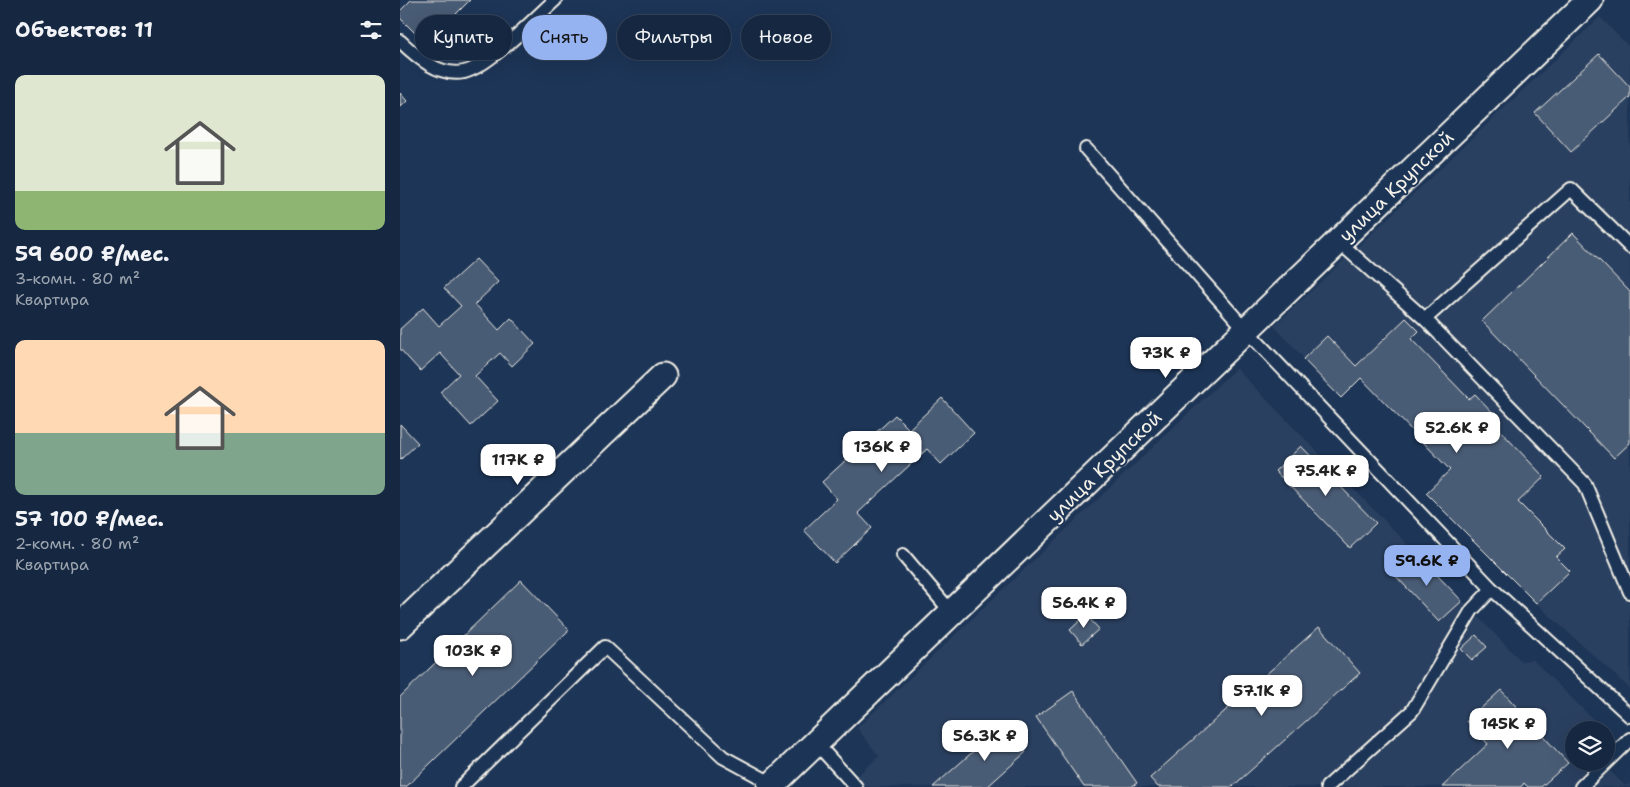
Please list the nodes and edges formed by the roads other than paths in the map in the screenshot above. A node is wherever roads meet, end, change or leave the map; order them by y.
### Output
1 (555, 0) edge
2 (1590, 0) edge
3 (400, 41) edge
4 (1086, 149) dead end
5 (1338, 241) junction
6 (1630, 247) edge
7 (1426, 319) junction
8 (1246, 330) junction
9 (663, 376) dead end
10 (903, 555) dead end
11 (1492, 589) junction
12 (1630, 592) edge
13 (952, 612) junction
14 (400, 626) edge
15 (1630, 716) edge
16 (1630, 739) edge
17 (816, 743) junction
18 (771, 786) edge
19 (460, 787) edge
20 (856, 787) edge
21 (1326, 787) edge
22 (1581, 787) edge

1 - 3 lane
2 - 5 street, улица Крупской
4 - 8 lane
5 - 7 lane
5 - 8 street, улица Крупской
6 - 7 lane
7 - 12 lane
8 - 11 lane
8 - 13 street, улица Крупской
9 - 14 street
10 - 13 lane
11 - 15 lane
11 - 21 lane
13 - 17 street, улица Крупской
16 - 22 lane
17 - 18 street, улица Крупской
17 - 20 lane
18 - 19 lane

